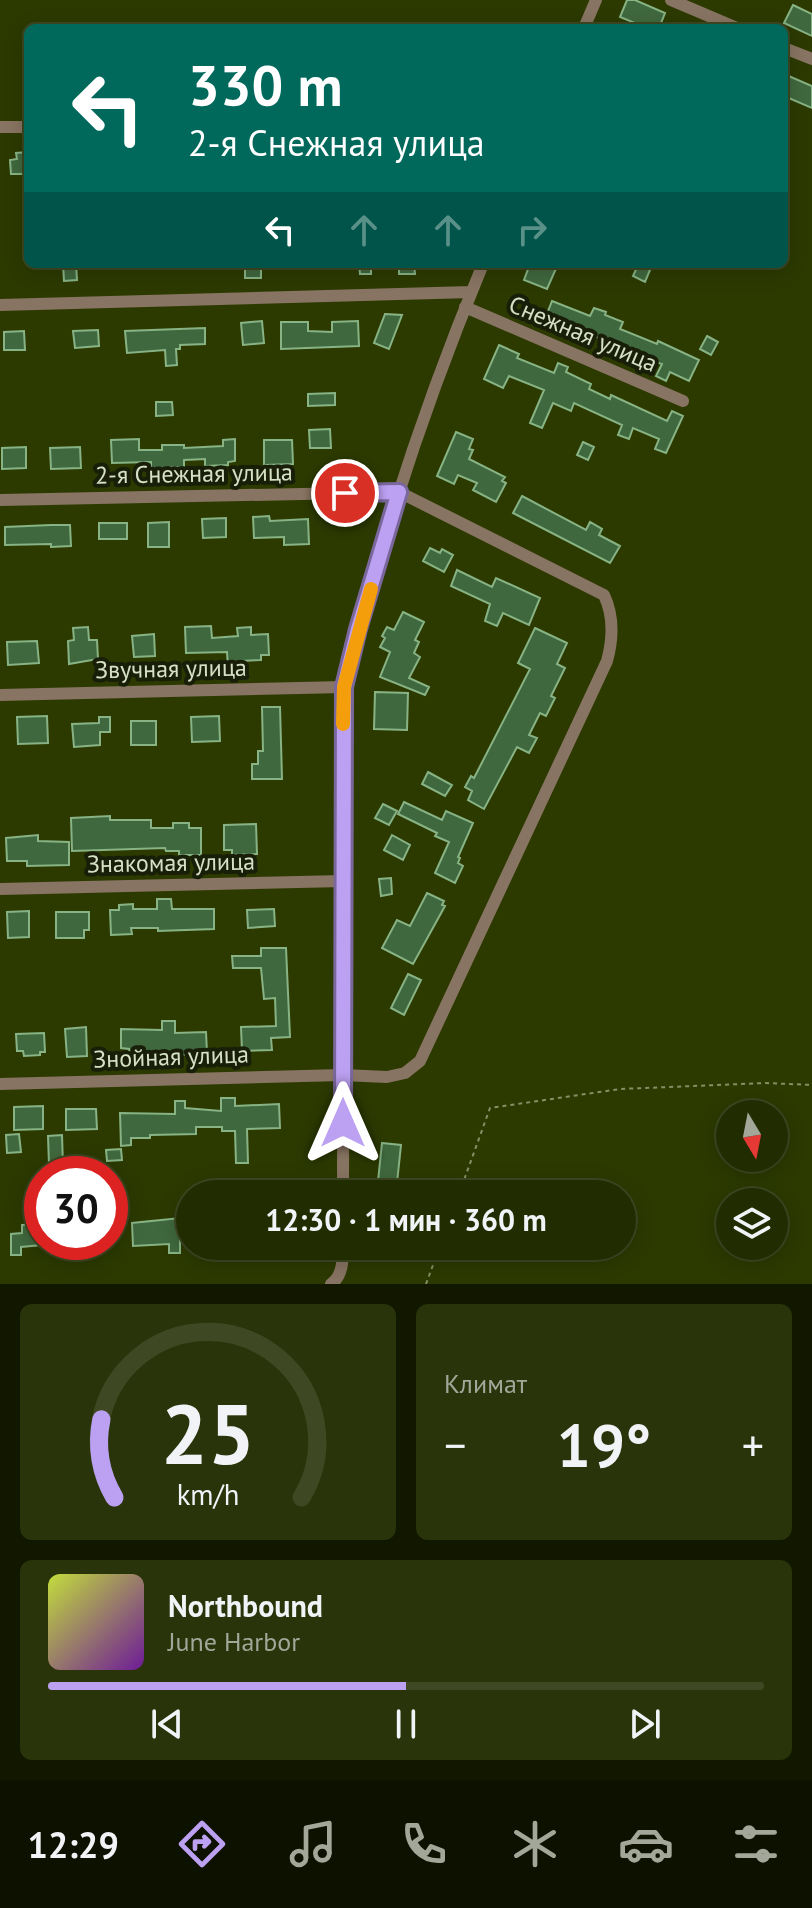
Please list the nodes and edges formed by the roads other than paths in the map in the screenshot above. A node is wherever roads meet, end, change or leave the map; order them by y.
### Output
1 (596, 0) edge
2 (671, 0) edge
3 (586, 24) edge
4 (728, 24) edge
5 (788, 50) edge
6 (812, 59) edge
7 (0, 127) edge
8 (24, 127) edge
9 (481, 268) edge
10 (471, 292) junction
11 (0, 305) edge
12 (465, 307) junction
13 (683, 401) dead end
14 (399, 492) junction
15 (0, 500) edge
16 (612, 643) joint
17 (344, 687) junction
18 (0, 695) edge
19 (342, 881) junction
20 (0, 889) edge
21 (343, 1075) junction
22 (0, 1084) edge
23 (343, 1180) edge
24 (343, 1260) edge
25 (331, 1284) edge

1 - 3 street
2 - 4 street
5 - 6 street
7 - 8 street
9 - 10 street
10 - 11 street
10 - 12 street
12 - 13 street, Снежная улица
12 - 14 street
14 - 15 street, 2-я Снежная улица
14 - 16 street, 2-я Снежная улица
14 - 17 street
16 - 21 street, Знойная улица
17 - 18 street, Звучная улица
17 - 19 street
19 - 20 street, Знакомая улица
19 - 21 street
21 - 22 street, Знойная улица
21 - 23 street
24 - 25 street

